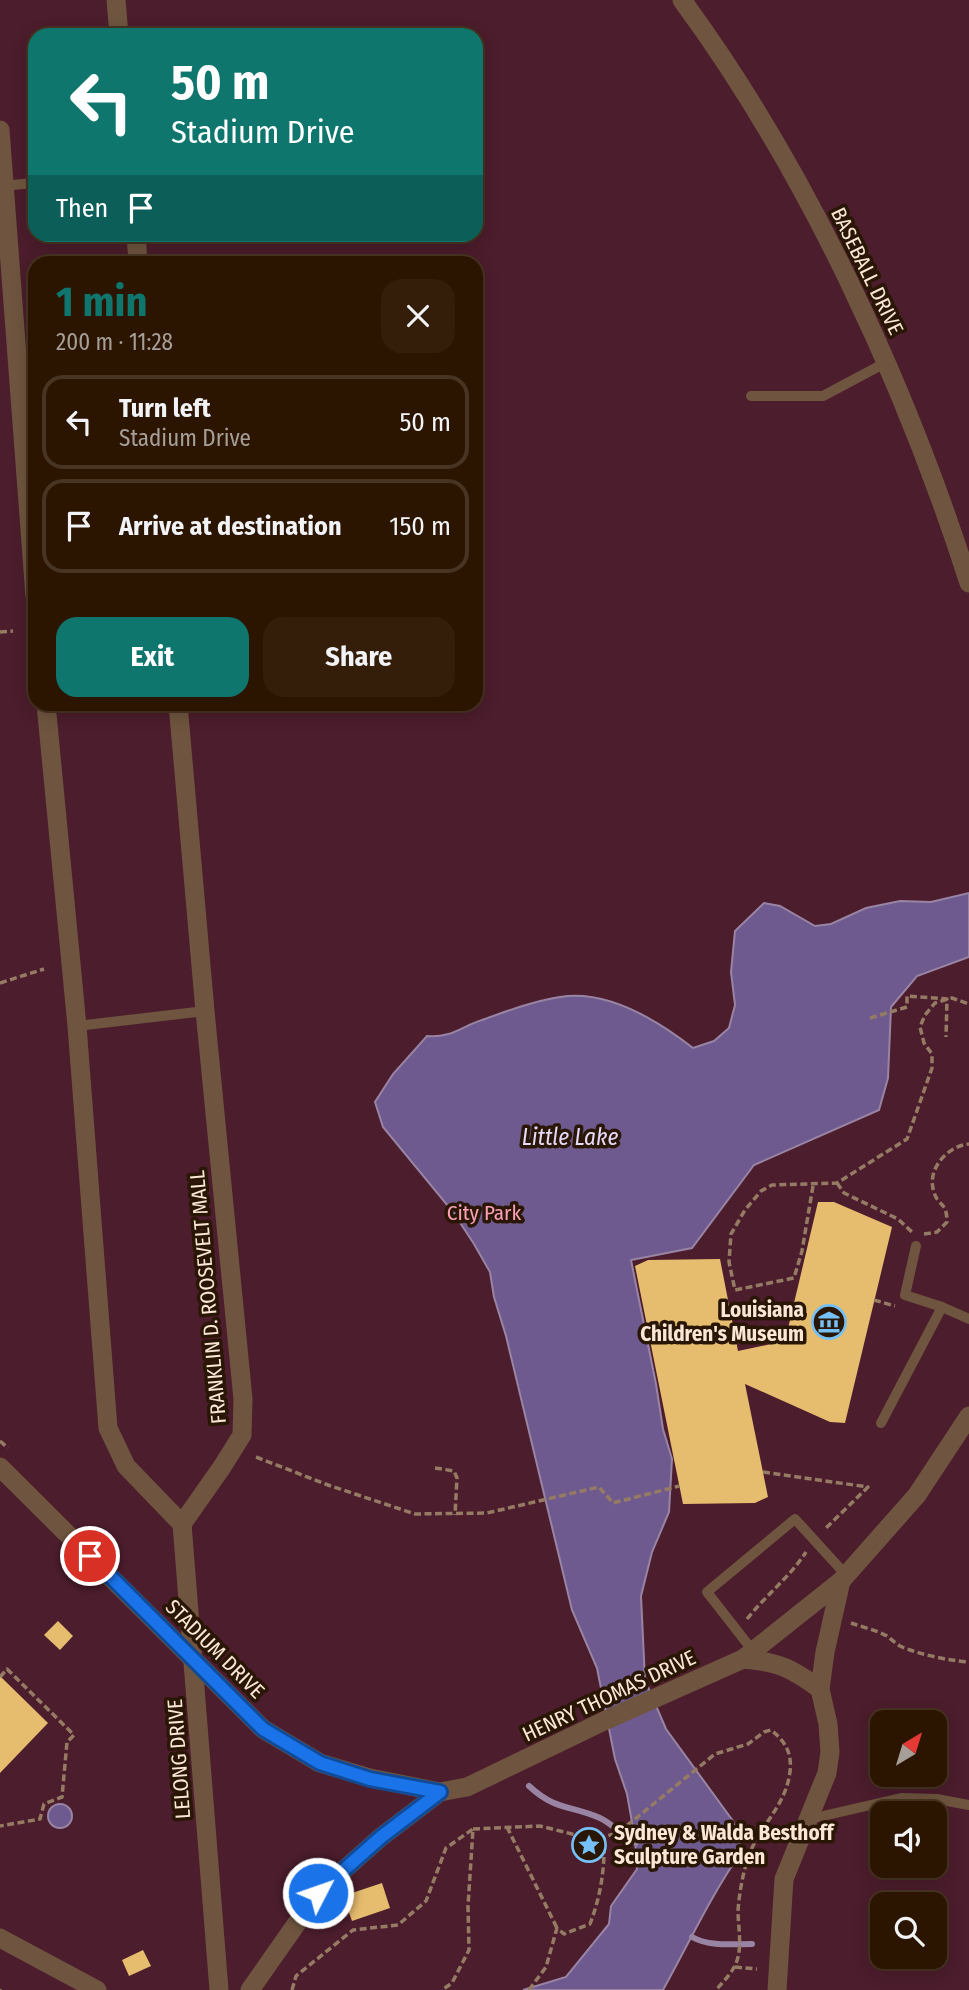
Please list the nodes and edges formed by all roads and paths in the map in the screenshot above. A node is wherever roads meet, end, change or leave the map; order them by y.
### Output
1 (116, 0) edge
2 (682, 0) edge
3 (118, 28) edge
4 (0, 130) edge
5 (28, 184) edge
6 (2, 186) edge
7 (885, 363) junction
8 (751, 396) dead end
9 (28, 509) edge
10 (969, 583) edge
11 (13, 631) dead end
12 (0, 632) edge
13 (47, 711) edge
14 (179, 711) edge
15 (44, 969) dead end
16 (0, 983) edge
17 (947, 999) junction
18 (969, 1004) edge
19 (205, 1011) junction
20 (870, 1018) dead end
21 (77, 1026) junction
22 (946, 1037) dead end
23 (969, 1144) edge
24 (837, 1183) junction
25 (813, 1186) junction
26 (916, 1246) dead end
27 (800, 1277) dead end
28 (794, 1278) junction
29 (942, 1307) junction
30 (969, 1319) edge
31 (969, 1416) edge
32 (881, 1423) dead end
33 (0, 1441) edge
34 (256, 1457) dead end
35 (5, 1458) edge
36 (435, 1468) dead end
37 (763, 1472) dead end
38 (679, 1486) dead end
39 (454, 1515) junction
40 (182, 1524) junction
41 (814, 1540) junction
42 (843, 1578) junction
43 (832, 1618) junction
44 (737, 1631) junction
45 (748, 1655) junction
46 (194, 1660) junction
47 (969, 1662) edge
48 (0, 1676) edge
49 (820, 1689) junction
50 (440, 1792) junction
51 (969, 1805) edge
52 (810, 1819) junction
53 (0, 1826) edge
54 (507, 1827) junction
55 (473, 1829) junction
56 (604, 1837) junction
57 (557, 1928) junction
58 (0, 1938) edge
59 (735, 1967) junction
60 (757, 1969) dead end
61 (779, 1987) edge
62 (97, 1990) edge
63 (219, 1990) edge
64 (250, 1990) edge
65 (292, 1990) edge
66 (442, 1990) edge
67 (529, 1990) edge
68 (716, 1990) edge

1 - 3 street
2 - 7 street, BASEBALL DRIVE
4 - 6 street
5 - 6 lane
6 - 9 street
7 - 8 lane
7 - 10 street, BASEBALL DRIVE
11 - 12 path
13 - 21 street
14 - 19 street, FRANKLIN D. ROOSEVELT MALL
15 - 16 path
17 - 18 path
17 - 20 path
17 - 22 path
17 - 24 path
19 - 21 lane
19 - 40 street, FRANKLIN D. ROOSEVELT MALL
21 - 40 street
23 - 24 path
24 - 25 path
25 - 28 path
25 - 28 path
26 - 29 lane
27 - 28 path
29 - 30 lane
29 - 32 lane
31 - 42 street, HENRY THOMAS DRIVE
33 - 35 path
34 - 39 path
35 - 46 street, STADIUM DRIVE
36 - 39 path
37 - 41 path
38 - 39 path
40 - 46 street, LELONG DRIVE
41 - 42 lane
41 - 44 path
41 - 44 lane
42 - 43 street
42 - 45 street, HENRY THOMAS DRIVE
43 - 47 path
43 - 49 street
44 - 45 lane
45 - 49 street
45 - 50 street, HENRY THOMAS DRIVE
46 - 50 street, STADIUM DRIVE
46 - 63 street, LELONG DRIVE
48 - 53 path
49 - 52 street
50 - 64 street, HENRY THOMAS DRIVE
51 - 52 lane
52 - 61 street
54 - 55 path
54 - 56 path
54 - 57 path
55 - 65 path
55 - 66 path
56 - 57 path
56 - 59 path
57 - 67 path
58 - 62 street
59 - 60 path
59 - 68 path

